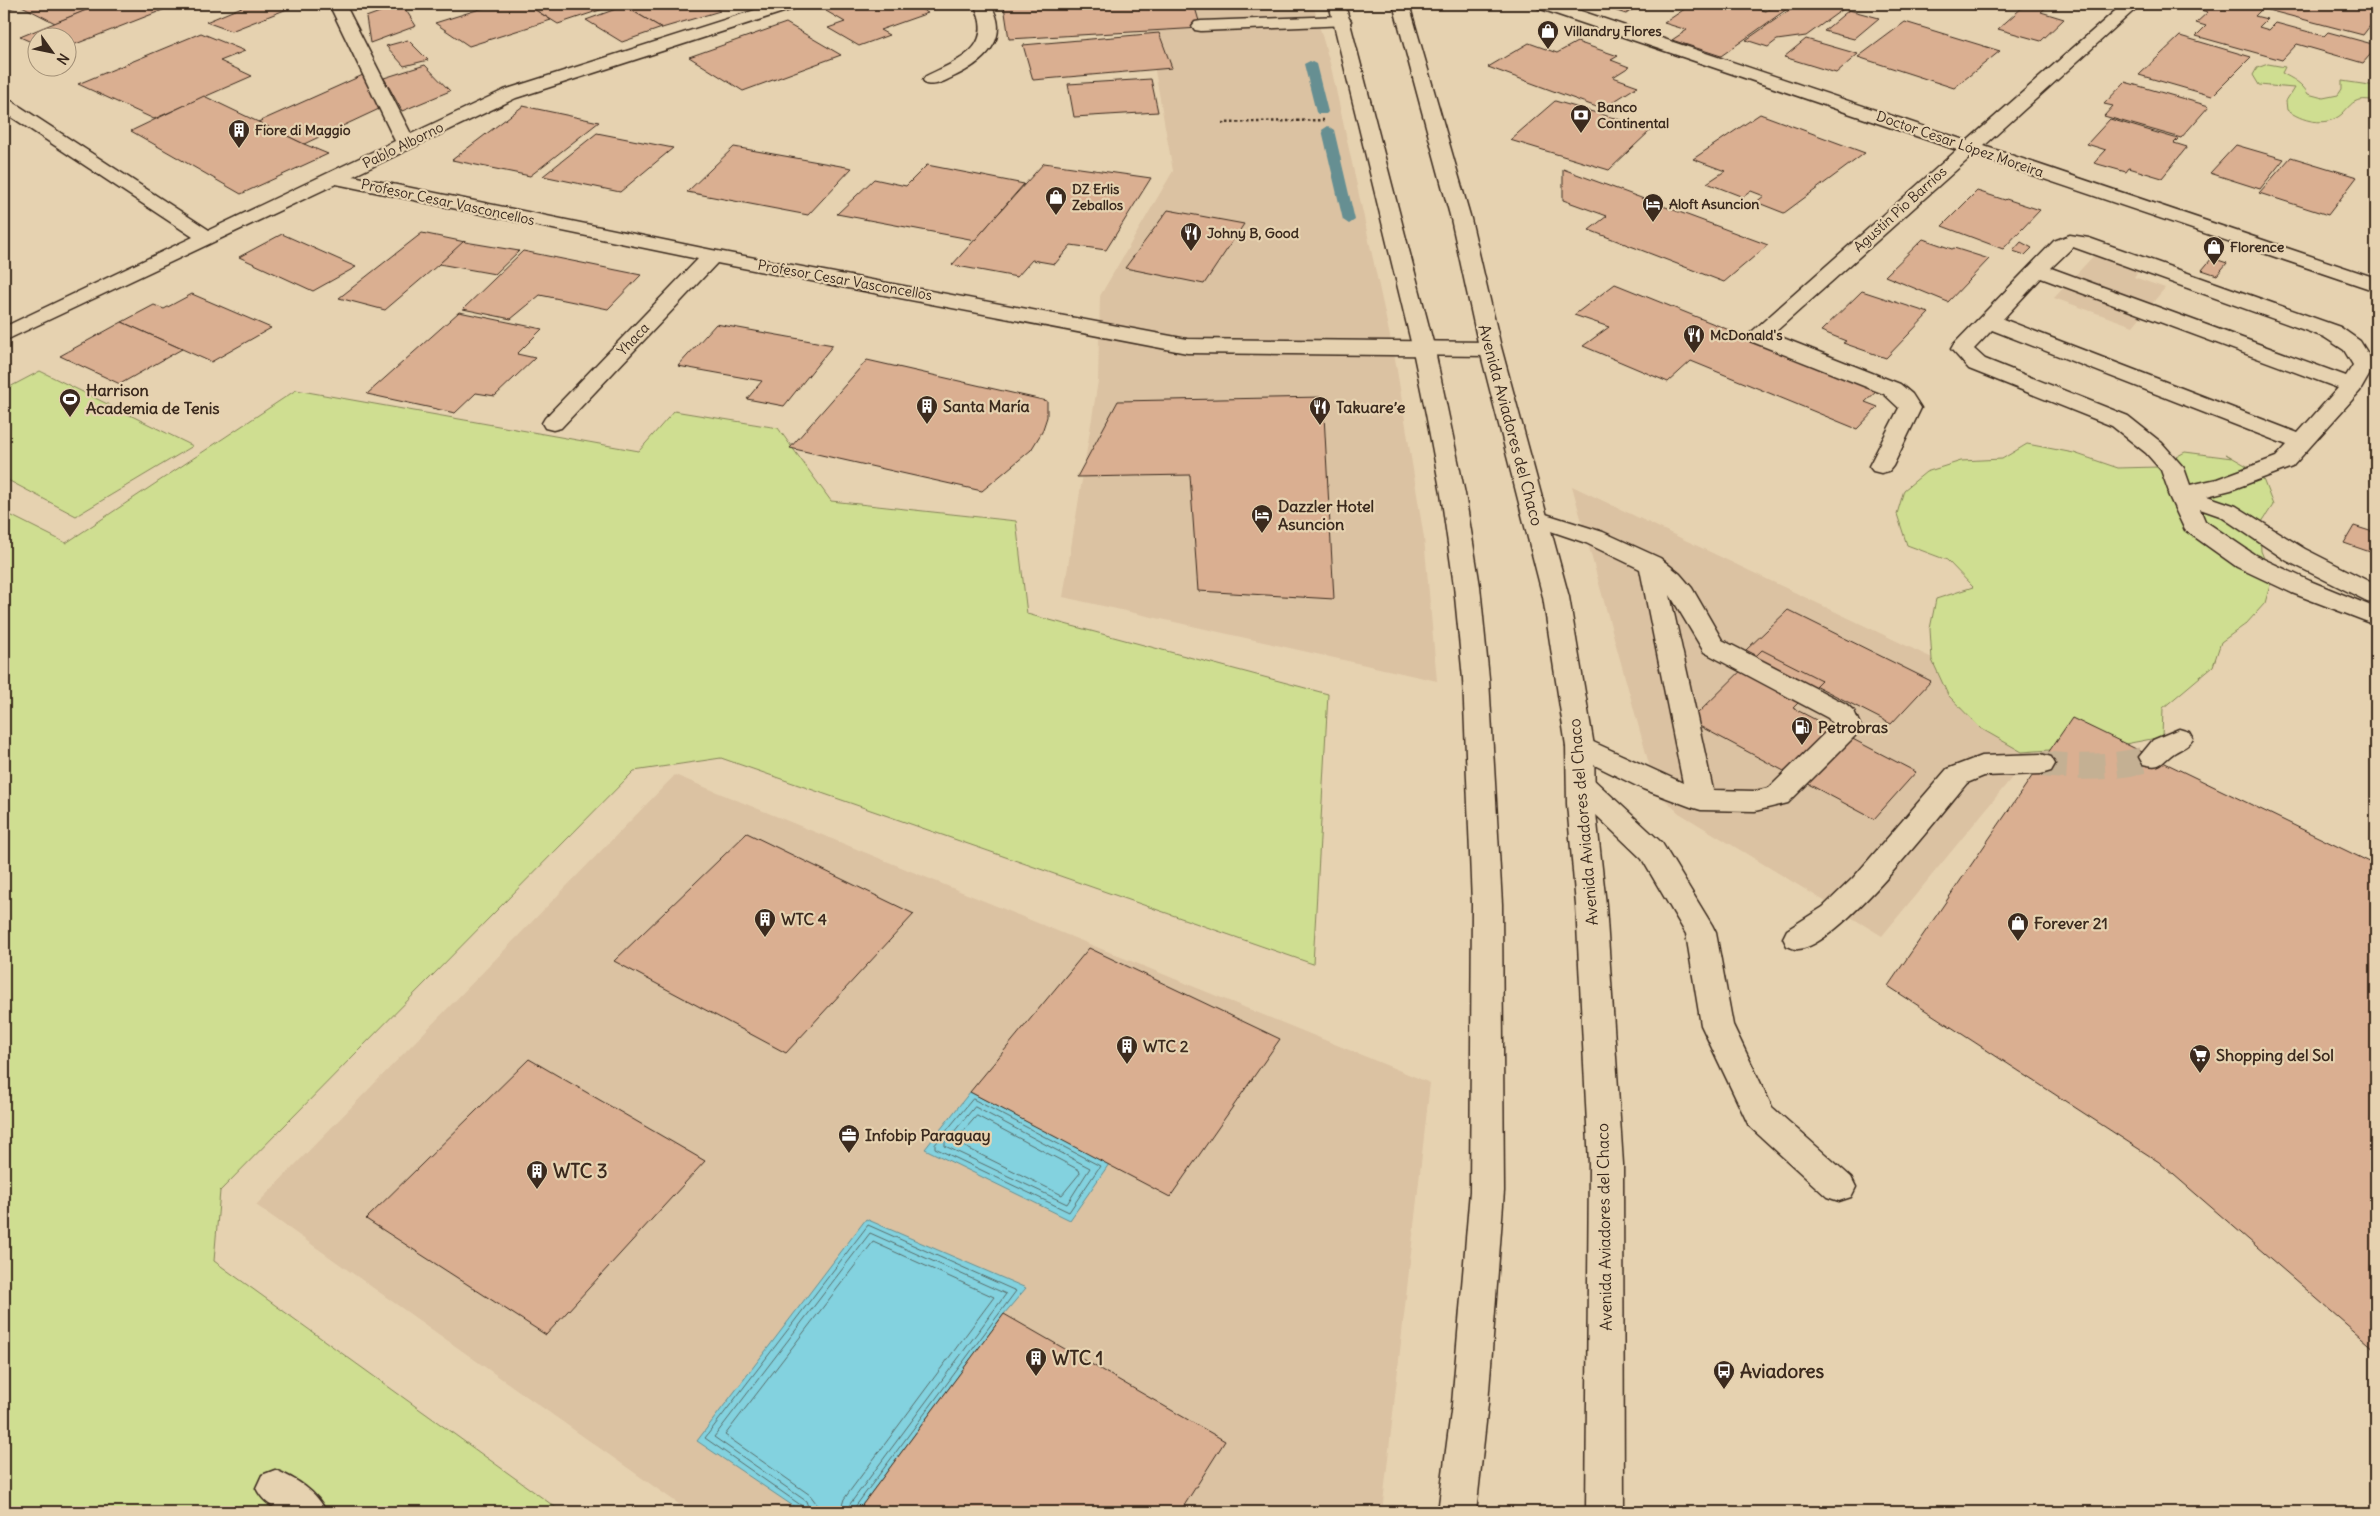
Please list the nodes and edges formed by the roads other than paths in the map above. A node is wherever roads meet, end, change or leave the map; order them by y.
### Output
1 (337, 4) edge
2 (790, 4) edge
3 (982, 4) edge
4 (1401, 4) edge
5 (1544, 4) edge
6 (2133, 4) edge
7 (725, 6) dead end
8 (1339, 12) edge
9 (746, 17) junction
10 (1201, 26) dead end
11 (932, 80) dead end
12 (4, 104) edge
13 (406, 144) junction
14 (1969, 147) junction
15 (333, 178) junction
16 (207, 238) junction
17 (712, 256) junction
18 (2038, 270) junction
19 (2376, 285) edge
20 (1989, 320) junction
21 (4, 335) edge
22 (1423, 346) junction
23 (1490, 349) junction
24 (2352, 386) junction
25 (553, 423) dead end
26 (2301, 442) junction
27 (1882, 466) dead end
28 (2180, 494) junction
29 (1536, 518) junction
30 (1651, 564) junction
31 (2376, 595) edge
32 (2376, 617) edge
33 (2179, 739) dead end
34 (1580, 746) junction
35 (2154, 757) tunnel mouth
36 (2041, 764) tunnel mouth
37 (1582, 785) junction
38 (1702, 800) junction
39 (1798, 938) dead end
40 (1839, 1187) dead end
41 (275, 1488) dead end
42 (307, 1512) edge
43 (1457, 1512) edge
44 (1605, 1512) edge

1 - 13 main road
2 - 9 main road, Pablo Alborno
3 - 11 main road
4 - 23 main road, Avenida Aviadores del Chaco
5 - 14 main road, Doctor Cesar López Moreira
6 - 14 main road, Agustín Pío Barrios
7 - 9 main road
8 - 10 main road
8 - 22 main road
9 - 13 main road, Pablo Alborno
12 - 16 main road
13 - 15 main road, Pablo Alborno
14 - 19 main road, Doctor Cesar López Moreira
14 - 27 main road, Agustín Pío Barrios
15 - 16 main road, Pablo Alborno
15 - 17 main road, Profesor Cesar Vasconcellos
16 - 21 main road, Pablo Alborno
17 - 22 main road, Profesor Cesar Vasconcellos
17 - 25 main road, Yhaca
18 - 20 main road
18 - 24 main road
18 - 24 main road
20 - 26 main road
20 - 28 main road
22 - 23 main road, Profesor Cesar Vasconcellos
22 - 43 main road
23 - 29 main road, Avenida Aviadores del Chaco
24 - 26 main road
26 - 28 main road
28 - 31 main road
28 - 32 main road
29 - 30 main road
29 - 34 main road, Avenida Aviadores del Chaco
30 - 38 main road
30 - 38 main road
33 - 35 main road
34 - 37 main road, Avenida Aviadores del Chaco
34 - 38 main road
36 - 39 main road
37 - 40 main road
37 - 44 main road, Avenida Aviadores del Chaco
41 - 42 main road

